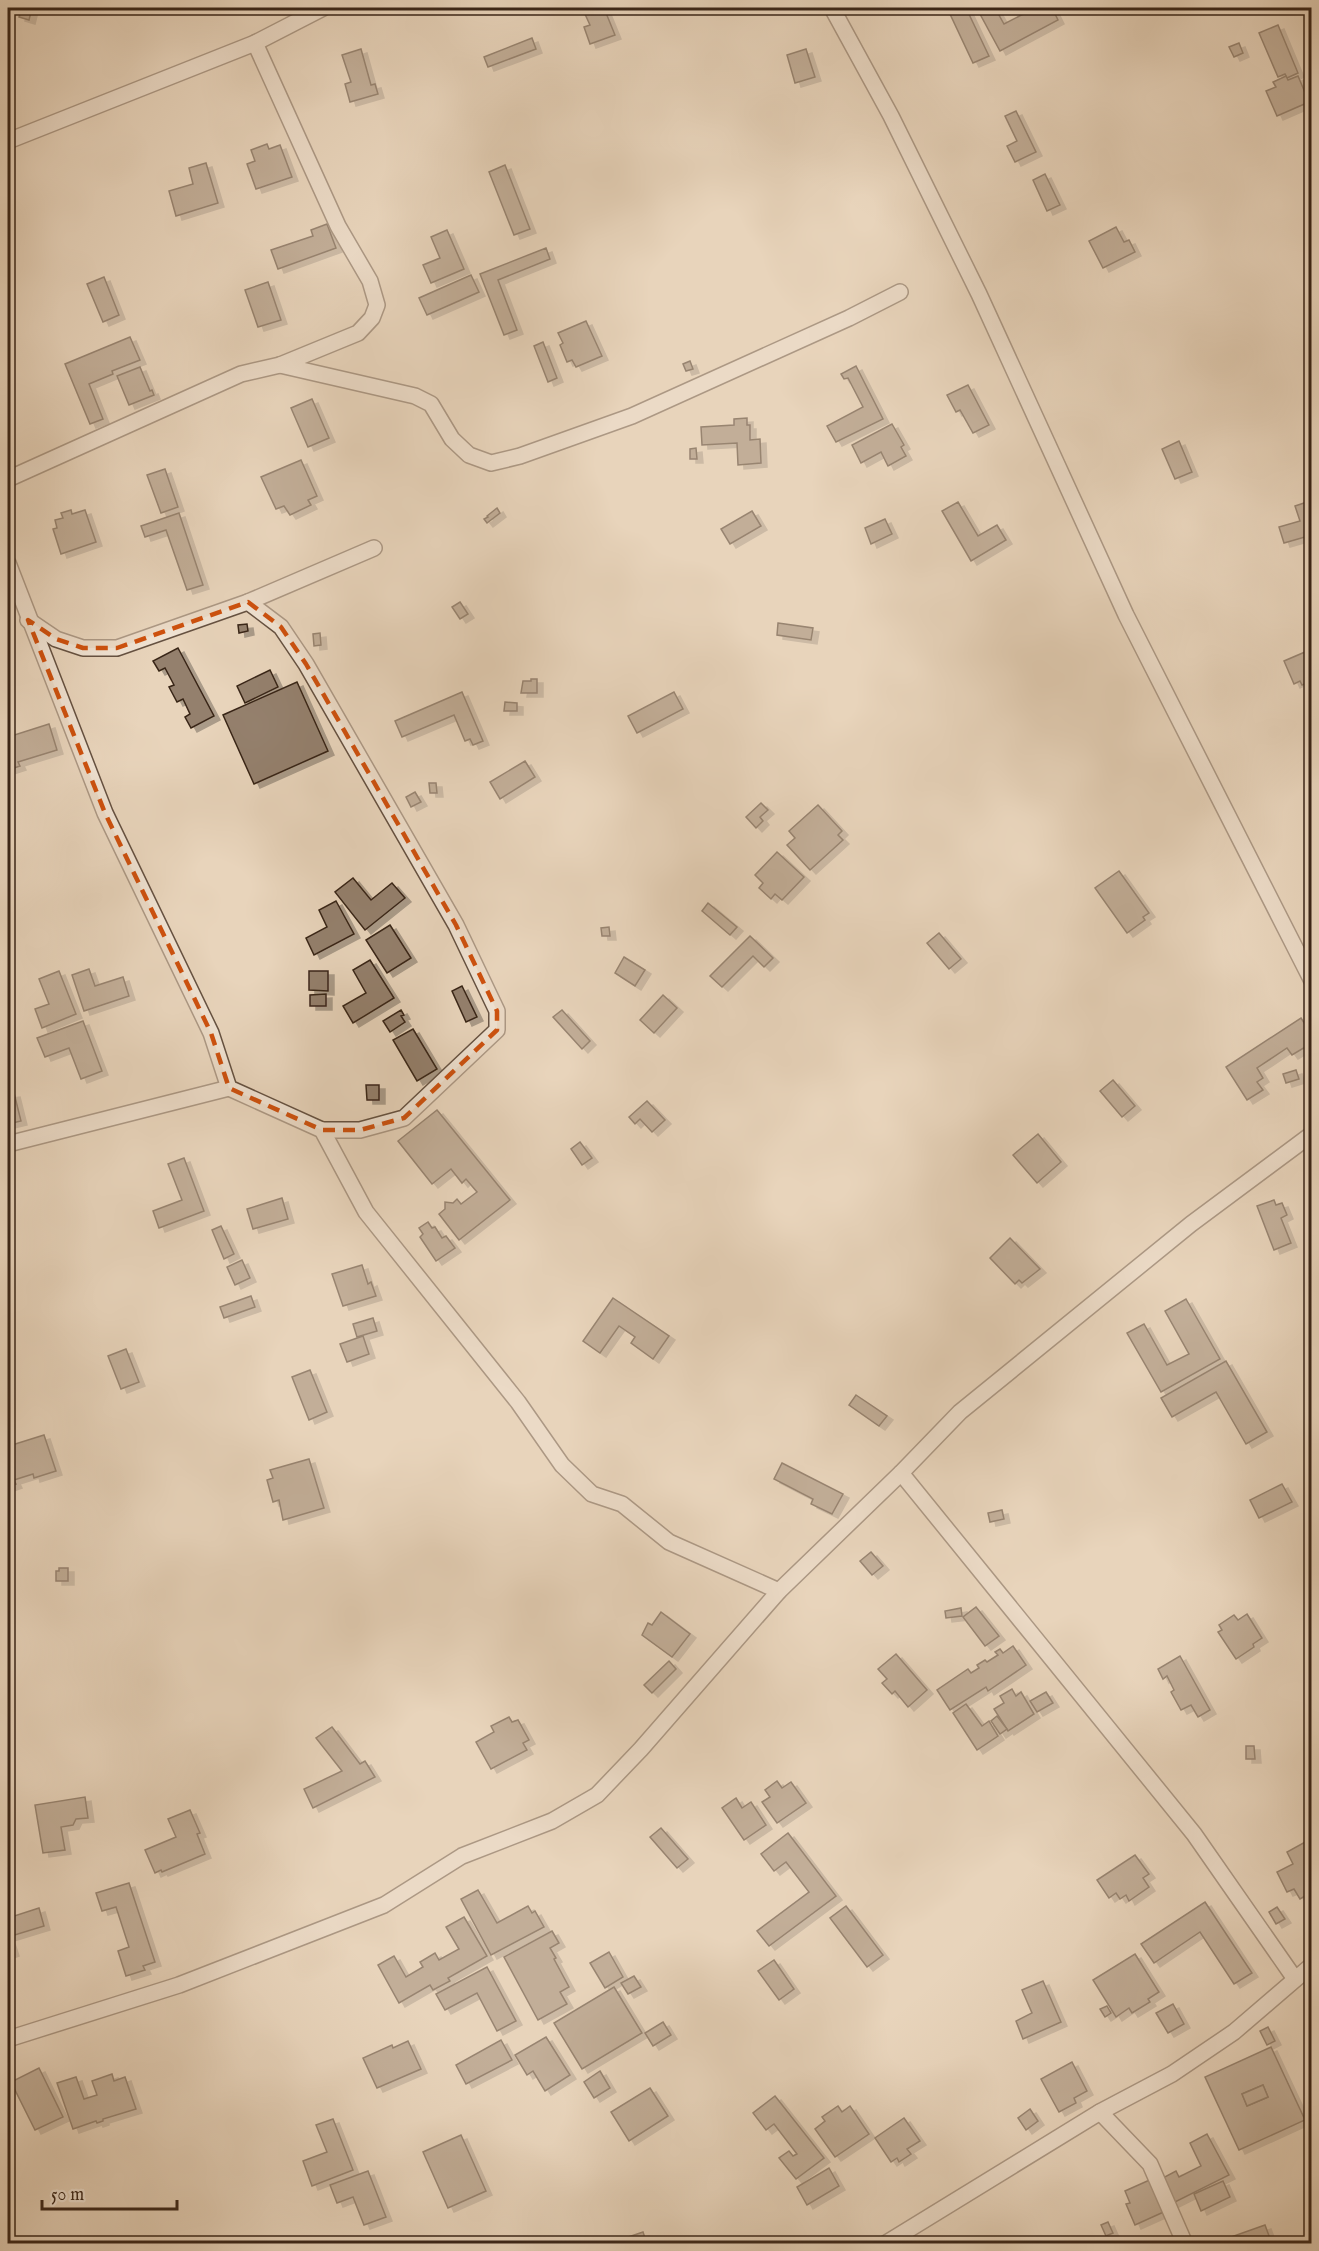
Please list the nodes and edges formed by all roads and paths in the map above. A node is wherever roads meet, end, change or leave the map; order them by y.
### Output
1 (322, 8) edge
2 (832, 8) edge
3 (255, 44) junction
4 (8, 141) edge
5 (900, 292) dead end
6 (280, 365) junction
7 (8, 479) edge
8 (374, 548) dead end
9 (8, 564) edge
10 (248, 602) junction
11 (28, 620) junction
12 (1311, 981) edge
13 (229, 1088) junction
14 (322, 1130) junction
15 (1311, 1134) edge
16 (8, 1144) edge
17 (901, 1473) junction
18 (779, 1591) junction
19 (1311, 1965) edge
20 (1295, 1979) junction
21 (8, 2039) edge
22 (1100, 2112) junction
23 (885, 2244) edge
24 (1185, 2244) edge

1 - 3 street
2 - 12 street
3 - 4 street
3 - 6 street
5 - 6 street
6 - 7 street
8 - 10 street
9 - 11 street
10 - 11 street
10 - 14 street
11 - 13 street
13 - 14 street
13 - 16 street
14 - 18 street
15 - 17 street
17 - 18 street
17 - 20 street
18 - 21 street
19 - 20 street
20 - 22 street
22 - 23 street
22 - 24 street

